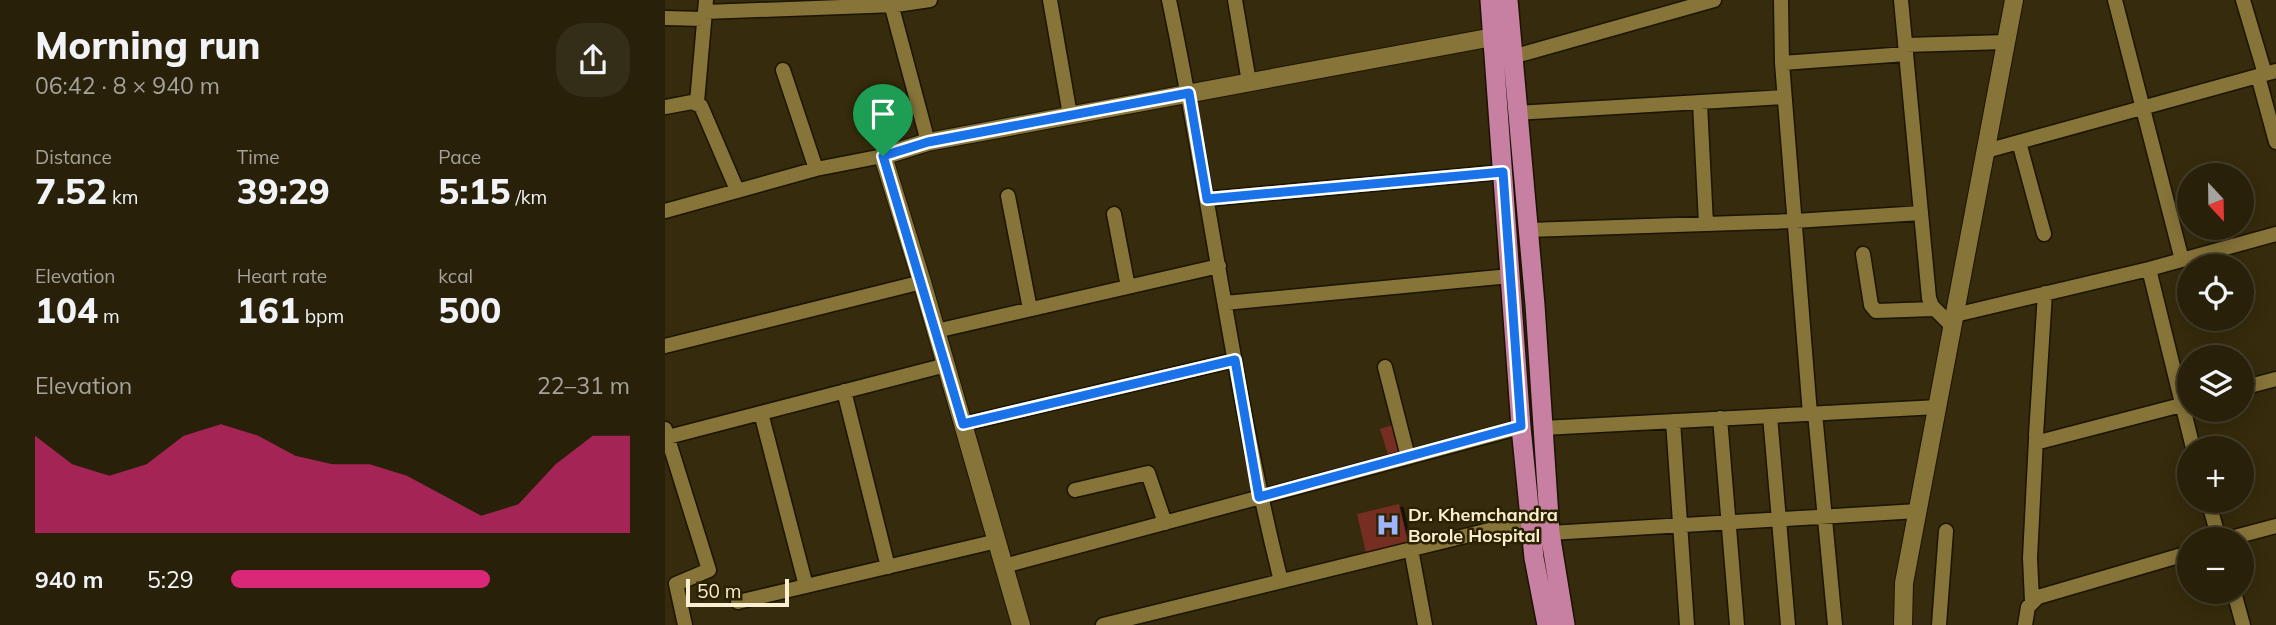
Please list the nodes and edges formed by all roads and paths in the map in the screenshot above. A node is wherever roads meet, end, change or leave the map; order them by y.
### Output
1 (1050, 0) edge
2 (1169, 0) edge
3 (1234, 0) edge
4 (1490, 0) edge
5 (1508, 0) edge
6 (1714, 0) edge
7 (1781, 0) edge
8 (1901, 0) edge
9 (2014, 0) edge
10 (2115, 0) edge
11 (2243, 0) edge
12 (924, 1) edge
13 (892, 4) edge
14 (705, 10) edge
15 (665, 18) edge
16 (1493, 37) junction
17 (2006, 42) junction
18 (1905, 49) junction
19 (1512, 57) junction
20 (1782, 63) junction
21 (783, 71) dead end
22 (2266, 74) edge
23 (1249, 82) junction
24 (1189, 93) junction
25 (1784, 97) junction
26 (697, 102) junction
27 (1700, 103) junction
28 (665, 107) edge
29 (2144, 108) junction
30 (1517, 113) junction
31 (1070, 115) junction
32 (2018, 142) junction
33 (2276, 142) edge
34 (920, 144) junction
35 (1986, 151) junction
36 (887, 154) junction
37 (816, 169) junction
38 (1503, 172) junction
39 (737, 190) junction
40 (1008, 196) dead end
41 (1207, 199) junction
42 (665, 211) edge
43 (1921, 213) junction
44 (1114, 214) dead end
45 (1795, 221) junction
46 (1706, 224) junction
47 (1528, 230) junction
48 (2044, 234) dead end
49 (2276, 234) edge
50 (1863, 254) dead end
51 (2180, 254) edge
52 (2204, 254) edge
53 (2177, 261) edge
54 (1219, 266) junction
55 (2149, 269) junction
56 (1510, 276) junction
57 (922, 282) junction
58 (1128, 287) junction
59 (2045, 293) junction
60 (1225, 303) junction
61 (1030, 309) junction
62 (1934, 309) junction
63 (1954, 321) junction
64 (945, 329) junction
65 (665, 346) edge
66 (1235, 360) junction
67 (946, 365) junction
68 (1385, 367) dead end
69 (2177, 374) edge
70 (2276, 379) edge
71 (2254, 385) edge
72 (843, 391) junction
73 (2177, 406) edge
74 (1938, 407) junction
75 (761, 413) junction
76 (1813, 414) junction
77 (1770, 416) junction
78 (1720, 418) junction
79 (1673, 421) junction
80 (963, 424) junction
81 (1521, 426) junction
82 (1543, 428) junction
83 (666, 433) edge
84 (2036, 439) junction
85 (1408, 457) junction
86 (671, 470) edge
87 (1075, 490) dead end
88 (1259, 497) junction
89 (1918, 511) junction
90 (1823, 517) junction
91 (1780, 519) junction
92 (1530, 520) junction
93 (1165, 523) junction
94 (1730, 523) junction
95 (1681, 525) junction
96 (2276, 526) edge
97 (1946, 531) dead end
98 (2254, 532) edge
99 (1550, 533) junction
100 (997, 541) junction
101 (1411, 549) junction
102 (2177, 556) edge
103 (1004, 566) junction
104 (888, 567) junction
105 (1281, 581) junction
106 (671, 586) edge
107 (806, 586) junction
108 (2032, 601) junction
109 (738, 603) dead end
110 (2237, 604) edge
111 (1139, 621) edge
112 (685, 625) edge
113 (1021, 625) edge
114 (1104, 625) edge
115 (1425, 625) edge
116 (1547, 625) edge
117 (1565, 625) edge
118 (1687, 625) edge
119 (1737, 625) edge
120 (1788, 625) edge
121 (1835, 625) edge
122 (1903, 625) edge
123 (1939, 625) edge
124 (2025, 625) edge
125 (2243, 625) edge

1 - 31 street
2 - 24 street
3 - 23 street
4 - 16 main road
5 - 19 main road
6 - 19 street
7 - 20 street
8 - 18 street
9 - 17 street
10 - 29 street
11 - 22 street
12 - 13 street
13 - 14 street
13 - 34 street
14 - 15 street
14 - 26 street
16 - 23 street
16 - 38 main road
17 - 18 street
17 - 35 street
18 - 20 street
18 - 43 street
19 - 30 main road
20 - 25 street
21 - 37 street
22 - 29 street
22 - 33 street
23 - 24 street
24 - 31 street
24 - 41 street
25 - 27 street
25 - 45 street
26 - 28 street
26 - 39 street
27 - 30 street
27 - 46 street
29 - 32 street
29 - 51 street
30 - 47 main road
31 - 34 street
32 - 35 street
32 - 48 street
34 - 36 street
35 - 63 street
36 - 37 street
36 - 57 street
37 - 39 street
38 - 41 street
38 - 56 main road
39 - 42 street
40 - 61 street
41 - 54 street
43 - 45 street
43 - 62 street
44 - 58 street
45 - 46 street
45 - 76 street
46 - 47 street
47 - 82 main road
49 - 52 street
50 - 62 street
53 - 55 street
54 - 58 street
54 - 60 street
55 - 59 street
55 - 69 street
56 - 60 street
56 - 81 main road
57 - 64 street
57 - 65 street
58 - 61 street
59 - 63 street
59 - 84 street
60 - 66 street
61 - 64 street
62 - 63 street
63 - 74 street
64 - 67 street
66 - 80 street
66 - 88 street
67 - 72 street
67 - 80 street
68 - 85 street
70 - 71 street
72 - 75 street
72 - 104 street
73 - 84 street
74 - 76 street
74 - 89 street
75 - 83 street
75 - 107 street
76 - 77 street
76 - 90 street
77 - 78 street
77 - 91 street
78 - 79 street
78 - 94 street
79 - 82 street
79 - 95 street
80 - 100 street
81 - 85 street
81 - 92 main road
82 - 99 main road
83 - 86 street
84 - 108 street
85 - 88 street
86 - 106 street
87 - 93 street
88 - 93 street
88 - 105 street
89 - 90 street
89 - 122 street
90 - 91 street
90 - 121 street
91 - 94 street
91 - 120 street
92 - 101 street
92 - 116 main road
93 - 103 street
94 - 95 street
94 - 119 street
95 - 99 street
95 - 118 street
96 - 98 street
97 - 123 street
99 - 117 main road
100 - 103 street
100 - 104 street
101 - 105 street
101 - 115 street
102 - 108 street
103 - 113 street
104 - 107 street
105 - 111 street
106 - 112 street
107 - 109 street
108 - 124 street
110 - 125 street
111 - 114 street

